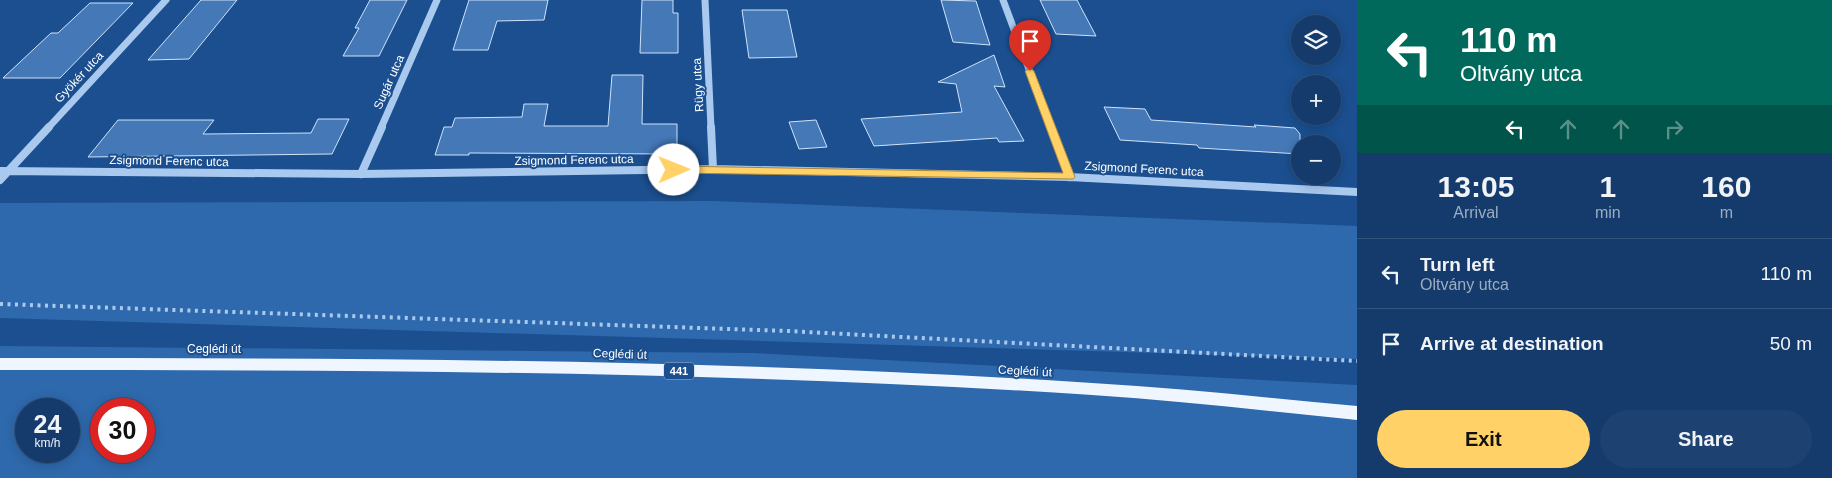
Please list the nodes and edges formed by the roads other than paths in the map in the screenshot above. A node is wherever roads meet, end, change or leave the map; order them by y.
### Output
1 (166, 0) edge
2 (437, 0) edge
3 (705, 0) edge
4 (1003, 0) edge
5 (714, 169) junction
6 (4, 171) edge
7 (361, 174) junction
8 (1069, 177) junction
9 (0, 180) edge
10 (1357, 192) edge
11 (0, 364) edge
12 (1357, 413) edge

1 - 6 street, Gyökér utca
2 - 7 street, Sugár utca
3 - 5 street, Rügy utca
4 - 8 street
5 - 7 street, Zsigmond Ferenc utca
5 - 8 street, Zsigmond Ferenc utca
6 - 7 street, Zsigmond Ferenc utca
6 - 9 street, Gyökér utca
8 - 10 street, Zsigmond Ferenc utca
11 - 12 main road, Ceglédi út / 441

